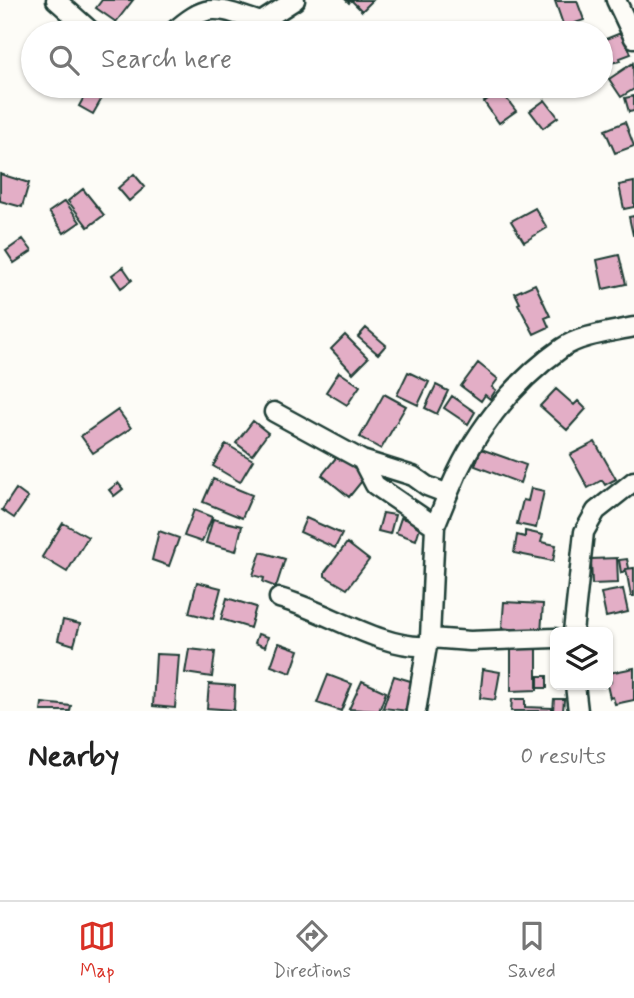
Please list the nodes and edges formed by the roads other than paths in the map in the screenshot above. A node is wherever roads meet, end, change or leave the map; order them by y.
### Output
1 (56, 0) edge
2 (295, 0) edge
3 (616, 0) edge
4 (80, 21) edge
5 (186, 21) edge
6 (258, 21) edge
7 (263, 21) edge
8 (634, 38) edge
9 (634, 327) edge
10 (274, 412) dead end
11 (362, 460) junction
12 (634, 481) edge
13 (447, 494) junction
14 (435, 526) junction
15 (279, 598) dead end
16 (574, 627) edge
17 (550, 638) edge
18 (429, 642) junction
19 (576, 690) edge
20 (416, 711) edge
21 (578, 711) edge

1 - 4 street
2 - 7 street
3 - 8 street
5 - 6 street
9 - 13 street
10 - 11 street
11 - 13 street
11 - 14 street
12 - 16 street
13 - 14 street
14 - 18 street
15 - 18 street
17 - 18 street
18 - 20 street
19 - 21 street

